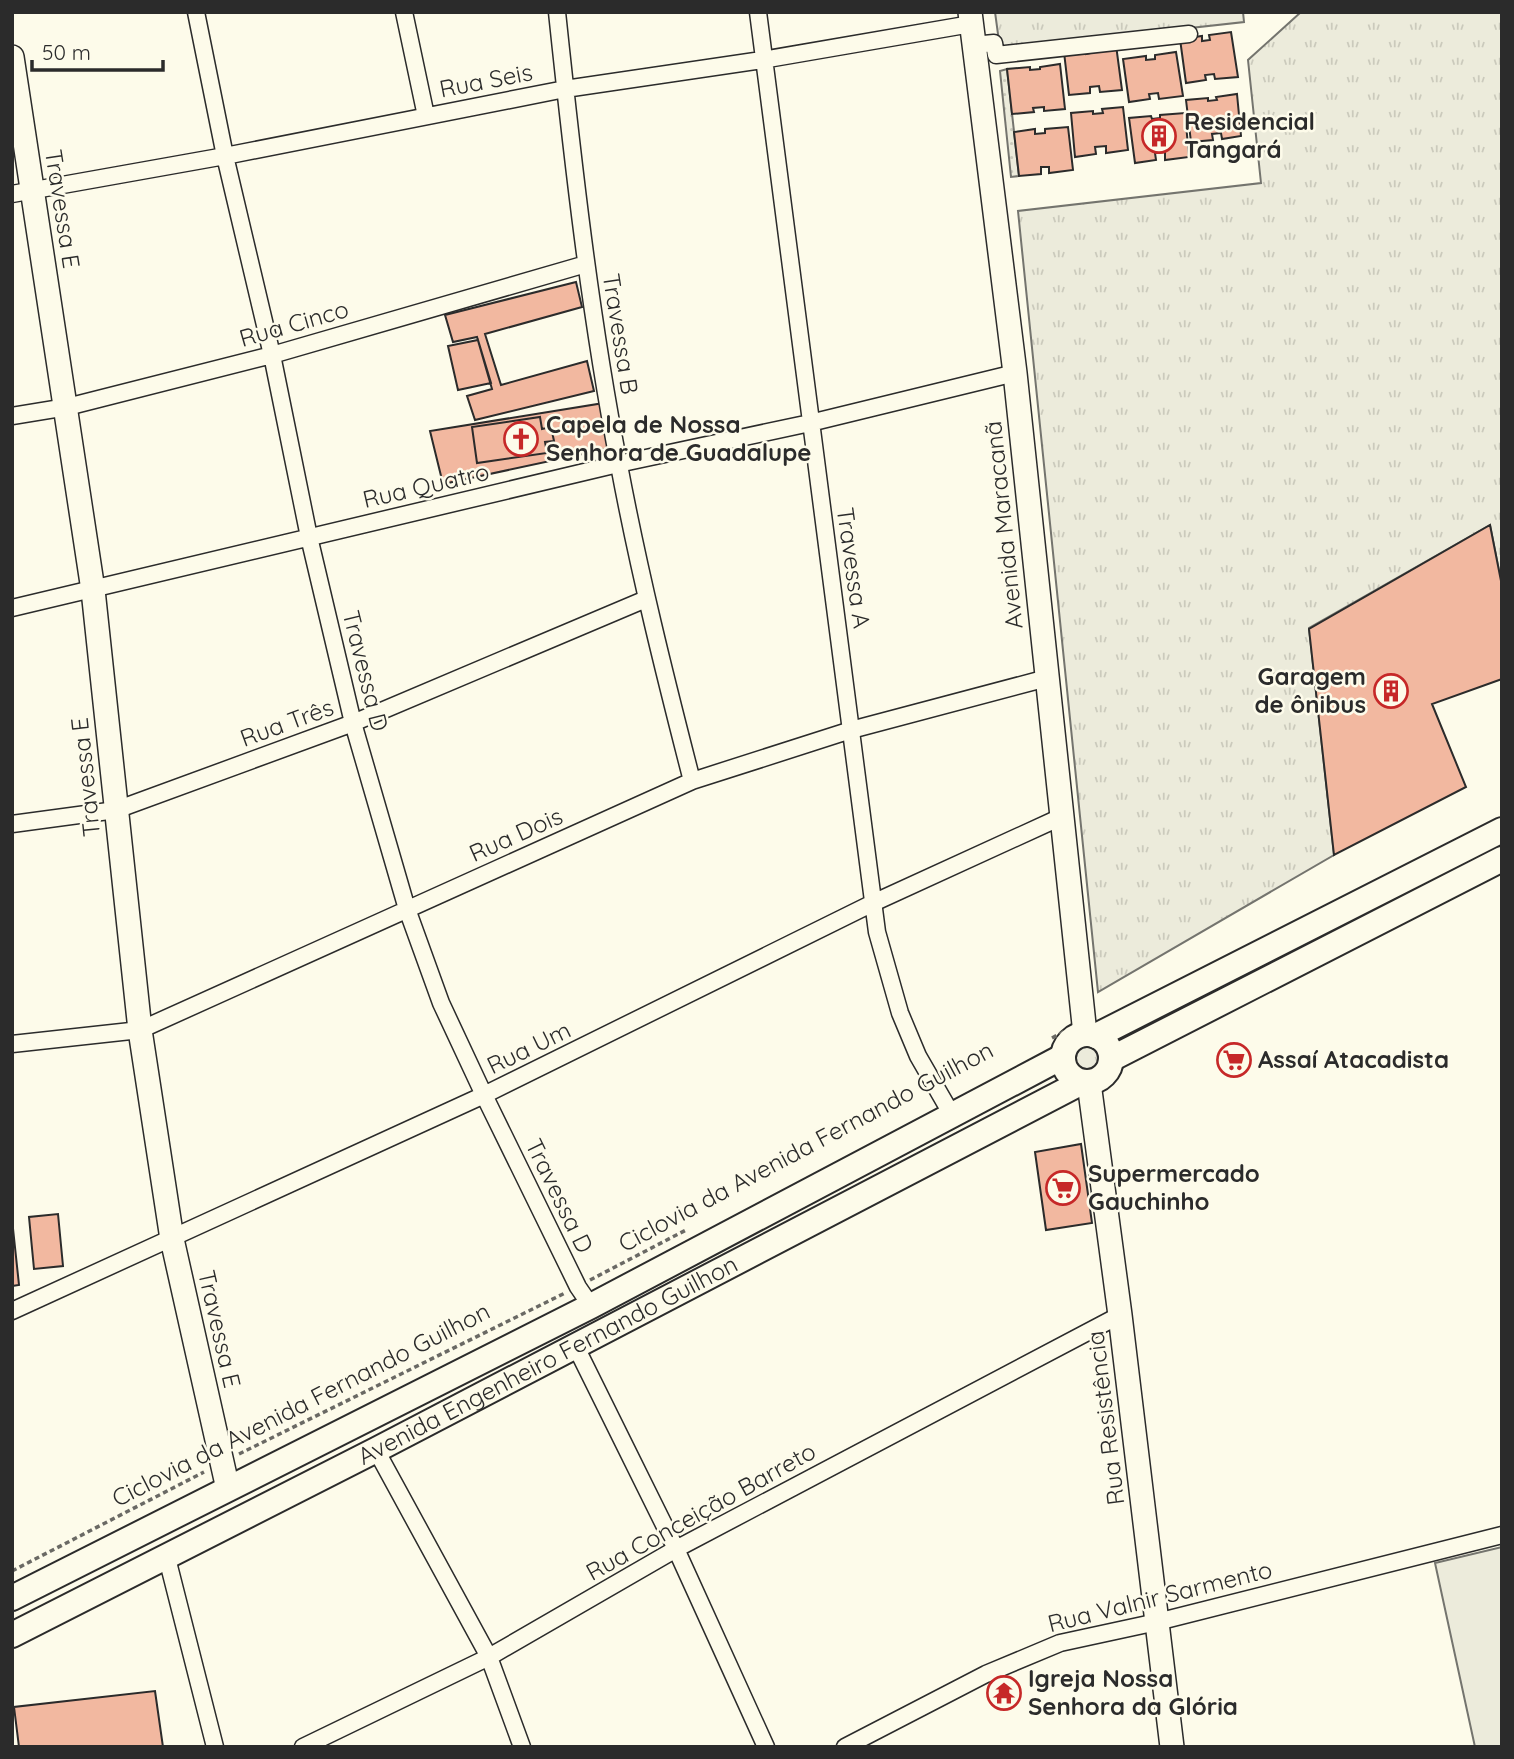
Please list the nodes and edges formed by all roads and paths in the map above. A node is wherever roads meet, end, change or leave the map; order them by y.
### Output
1 (196, 12) edge
2 (404, 12) edge
3 (557, 12) edge
4 (758, 12) edge
5 (971, 27) edge
6 (1189, 34) dead end
7 (12, 57) edge
8 (762, 60) junction
9 (565, 89) junction
10 (426, 116) junction
11 (225, 156) junction
12 (23, 192) edge
13 (586, 264) junction
14 (272, 355) junction
15 (1015, 373) junction
16 (66, 407) junction
17 (12, 416) edge
18 (810, 423) junction
19 (618, 464) junction
20 (309, 537) junction
21 (93, 590) junction
22 (646, 599) junction
23 (12, 608) edge
24 (1046, 678) junction
25 (353, 723) junction
26 (851, 730) junction
27 (692, 781) junction
28 (116, 810) junction
29 (1061, 817) junction
30 (12, 824) edge
31 (1502, 830) edge
32 (1502, 859) edge
33 (873, 903) junction
34 (407, 909) junction
35 (140, 1030) junction
36 (1088, 1030) junction
37 (12, 1044) edge
38 (1055, 1049) junction
39 (1111, 1059) junction
40 (1086, 1082) junction
41 (484, 1095) junction
42 (952, 1115) junction
43 (692, 1227) dead end
44 (172, 1238) junction
45 (585, 1296) junction
46 (12, 1311) edge
47 (1120, 1315) junction
48 (575, 1345) junction
49 (376, 1450) junction
50 (223, 1462) junction
51 (228, 1489) junction
52 (1502, 1535) edge
53 (676, 1549) junction
54 (167, 1558) junction
55 (12, 1571) edge
56 (12, 1598) edge
57 (1157, 1622) junction
58 (12, 1635) edge
59 (489, 1657) junction
60 (215, 1747) edge
61 (303, 1747) edge
62 (522, 1747) edge
63 (766, 1747) edge
64 (845, 1747) edge
65 (1172, 1747) edge

1 - 11 street, Travessa D
2 - 10 street
3 - 9 street, Travessa B
4 - 8 street, Travessa A
5 - 6 street
5 - 8 street, Rua Seis
5 - 15 street, Avenida Maracanã
7 - 12 street, Travessa E
8 - 9 street, Rua Seis
8 - 18 street, Travessa A
9 - 10 street, Rua Seis
9 - 13 street, Travessa B
10 - 11 street, Rua Seis
11 - 12 street, Rua Seis
11 - 14 street, Travessa D
12 - 16 street, Travessa E
13 - 14 street, Rua Cinco
13 - 19 street, Travessa B
14 - 16 street, Rua Cinco
14 - 20 street, Travessa D
15 - 18 street, Rua Quatro
15 - 24 street, Avenida Maracanã
16 - 17 street, Rua Cinco
16 - 21 street, Travessa E
18 - 19 street, Rua Quatro
18 - 26 street, Travessa A
19 - 20 street, Rua Quatro
19 - 22 street, Travessa B
20 - 21 street, Rua Quatro
20 - 25 street, Travessa D
21 - 23 street, Rua Quatro
21 - 28 street, Travessa E
22 - 25 street, Rua Três
22 - 27 street, Travessa B
24 - 26 street, Rua Dois
24 - 29 street, Avenida Maracanã
25 - 28 street, Rua Três
25 - 34 street, Travessa D
26 - 27 street, Rua Dois
26 - 33 street, Travessa A
27 - 34 street, Rua Dois
28 - 30 street, Rua Três
28 - 35 street, Travessa E
29 - 33 street, Rua Um
29 - 36 street, Avenida Maracanã
31 - 36 main road, Avenida Engenheiro Fernando Guilhon
32 - 39 main road, Avenida Engenheiro Fernando Guilhon
33 - 41 street, Rua Um
33 - 42 street, Travessa A
34 - 35 street, Rua Dois
34 - 41 street, Travessa D
35 - 37 street, Rua Dois
35 - 44 street, Travessa E
36 - 38 path
36 - 38 main road, Avenida Engenheiro Fernando Guilhon
36 - 39 main road
38 - 40 main road
38 - 42 main road, Avenida Engenheiro Fernando Guilhon
39 - 40 main road, Avenida Engenheiro Fernando Guilhon
40 - 47 street, Rua Resistência
40 - 48 main road, Avenida Engenheiro Fernando Guilhon
41 - 44 street, Rua Um
41 - 45 street, Travessa D
42 - 45 main road, Avenida Engenheiro Fernando Guilhon
43 - 45 path, Ciclovia da Avenida Fernando Guilhon
44 - 46 street, Rua Um
44 - 50 street, Travessa E
45 - 50 path, Ciclovia da Avenida Fernando Guilhon
45 - 51 main road, Avenida Engenheiro Fernando Guilhon
47 - 53 street, Rua Conceição Barreto
47 - 57 street, Rua Resistência
48 - 49 main road, Avenida Engenheiro Fernando Guilhon
48 - 53 street
49 - 54 main road, Avenida Engenheiro Fernando Guilhon
49 - 59 street
50 - 51 street, Travessa E
50 - 55 path, Ciclovia da Avenida Fernando Guilhon
51 - 56 main road, Avenida Engenheiro Fernando Guilhon
52 - 57 street, Rua Valnir Sarmento
53 - 59 street, Rua Conceição Barreto
53 - 63 street
54 - 58 main road, Avenida Engenheiro Fernando Guilhon
54 - 60 street
57 - 64 street, Rua Valnir Sarmento
57 - 65 street, Rua Resistência
59 - 61 street, Rua Conceição Barreto
59 - 62 street

